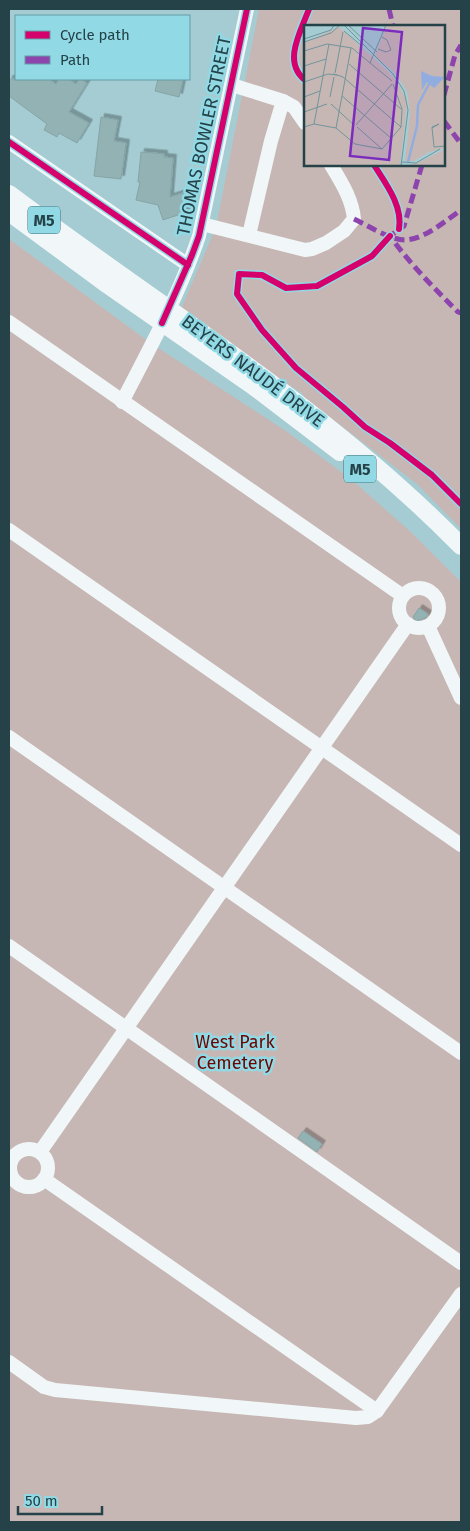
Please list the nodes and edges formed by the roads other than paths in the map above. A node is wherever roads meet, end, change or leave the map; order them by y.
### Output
1 (247, 9) edge
2 (232, 85) junction
3 (283, 100) junction
4 (304, 122) edge
5 (9, 142) edge
6 (332, 166) edge
7 (9, 194) edge
8 (9, 212) edge
9 (202, 224) junction
10 (249, 235) junction
11 (188, 265) junction
12 (165, 316) junction
13 (9, 322) edge
14 (122, 402) junction
15 (9, 530) edge
16 (461, 546) edge
17 (461, 561) edge
18 (403, 596) junction
19 (408, 624) junction
20 (428, 626) junction
21 (461, 698) edge
22 (9, 737) edge
23 (320, 748) junction
24 (461, 846) edge
25 (224, 886) junction
26 (9, 946) edge
27 (128, 1028) junction
28 (461, 1053) edge
29 (40, 1152) junction
30 (11, 1155) edge
31 (44, 1179) junction
32 (461, 1263) edge
33 (461, 1294) edge
34 (9, 1362) edge
35 (377, 1411) junction

1 - 2 street, THOMAS BOWLER STREET
2 - 3 street
2 - 9 street, THOMAS BOWLER STREET
3 - 4 street
3 - 10 street
5 - 11 street
6 - 10 street
7 - 12 main road, BEYERS NAUDÉ DRIVE / M5
8 - 12 main road, BEYERS NAUDÉ DRIVE / M5
9 - 10 street
9 - 11 street, THOMAS BOWLER STREET
11 - 12 street, THOMAS BOWLER STREET
12 - 14 street, THOMAS BOWLER STREET
12 - 16 main road, BEYERS NAUDÉ DRIVE / M5
12 - 17 main road, BEYERS NAUDÉ DRIVE / M5
13 - 14 street
14 - 18 street
15 - 23 street
18 - 19 street
18 - 20 street
19 - 20 street
19 - 23 street
20 - 21 street
22 - 25 street
23 - 24 street
23 - 25 street
25 - 27 street
25 - 28 street
26 - 27 street
27 - 29 street
27 - 32 street
29 - 30 street
29 - 31 street
30 - 31 street
31 - 35 street
33 - 35 street
34 - 35 street

